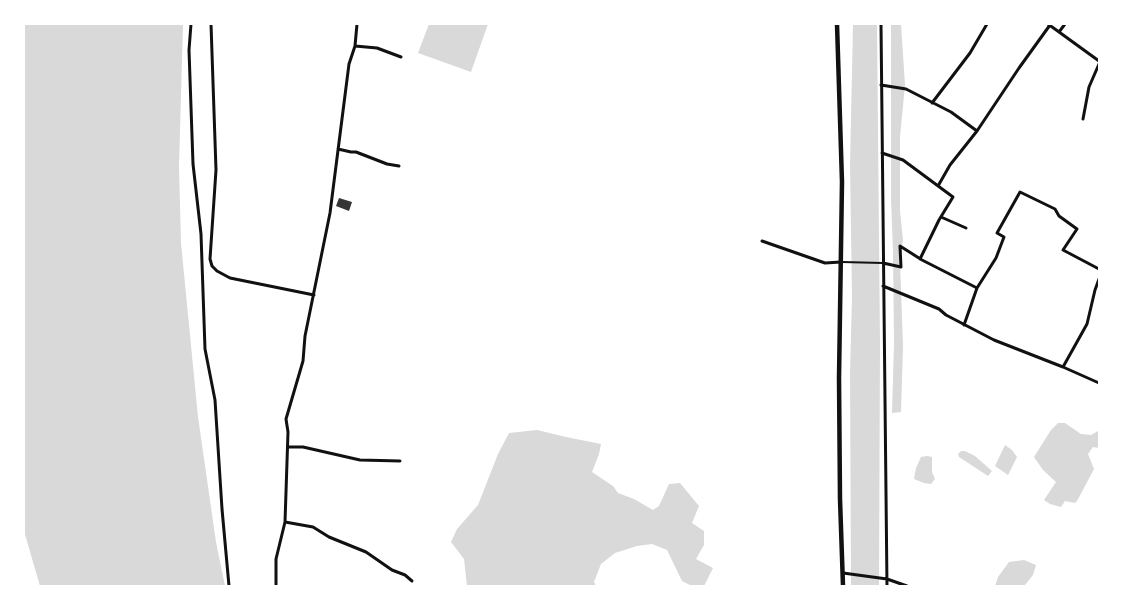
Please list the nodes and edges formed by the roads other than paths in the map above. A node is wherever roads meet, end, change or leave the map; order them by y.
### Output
1 (191, 24) edge
2 (211, 24) edge
3 (357, 24) edge
4 (837, 24) edge
5 (880, 24) edge
6 (987, 24) edge
7 (1065, 24) edge
8 (1049, 25) edge
9 (1059, 32) junction
10 (355, 46) junction
11 (402, 57) dead end
12 (1099, 63) edge
13 (881, 86) junction
14 (932, 103) junction
15 (1083, 119) dead end
16 (977, 131) junction
17 (338, 149) junction
18 (882, 153) junction
19 (399, 166) dead end
20 (938, 186) junction
21 (941, 217) junction
22 (966, 228) dead end
23 (762, 242) dead end
24 (920, 259) junction
25 (841, 262) junction
26 (882, 264) junction
27 (1099, 269) edge
28 (1099, 279) edge
29 (884, 286) junction
30 (977, 288) junction
31 (314, 295) junction
32 (964, 325) junction
33 (1063, 368) junction
34 (1099, 383) edge
35 (288, 446) junction
36 (400, 461) dead end
37 (285, 522) junction
38 (844, 573) junction
39 (887, 579) junction
40 (412, 581) dead end
41 (229, 586) edge
42 (276, 586) edge
43 (843, 586) edge
44 (887, 586) edge
45 (907, 586) edge

1 - 41 street
2 - 31 street
3 - 10 street
4 - 25 main road
5 - 13 street
6 - 14 street
7 - 9 street
8 - 9 street
8 - 16 street
9 - 12 street
10 - 11 street
10 - 17 street
12 - 15 street
13 - 14 street
13 - 18 street
14 - 16 street
16 - 20 street
17 - 19 street
17 - 31 street
18 - 20 street
18 - 26 street
20 - 21 street
21 - 22 street
21 - 24 street
23 - 25 street
24 - 26 street
24 - 30 street
25 - 26 street
25 - 38 main road
26 - 29 street
27 - 30 street
28 - 33 street
29 - 32 street
29 - 39 street
30 - 32 street
31 - 35 street
32 - 33 street
33 - 34 street
35 - 36 street
35 - 37 street
37 - 40 street
37 - 42 street
38 - 39 street
38 - 43 main road
39 - 44 street
39 - 45 street

